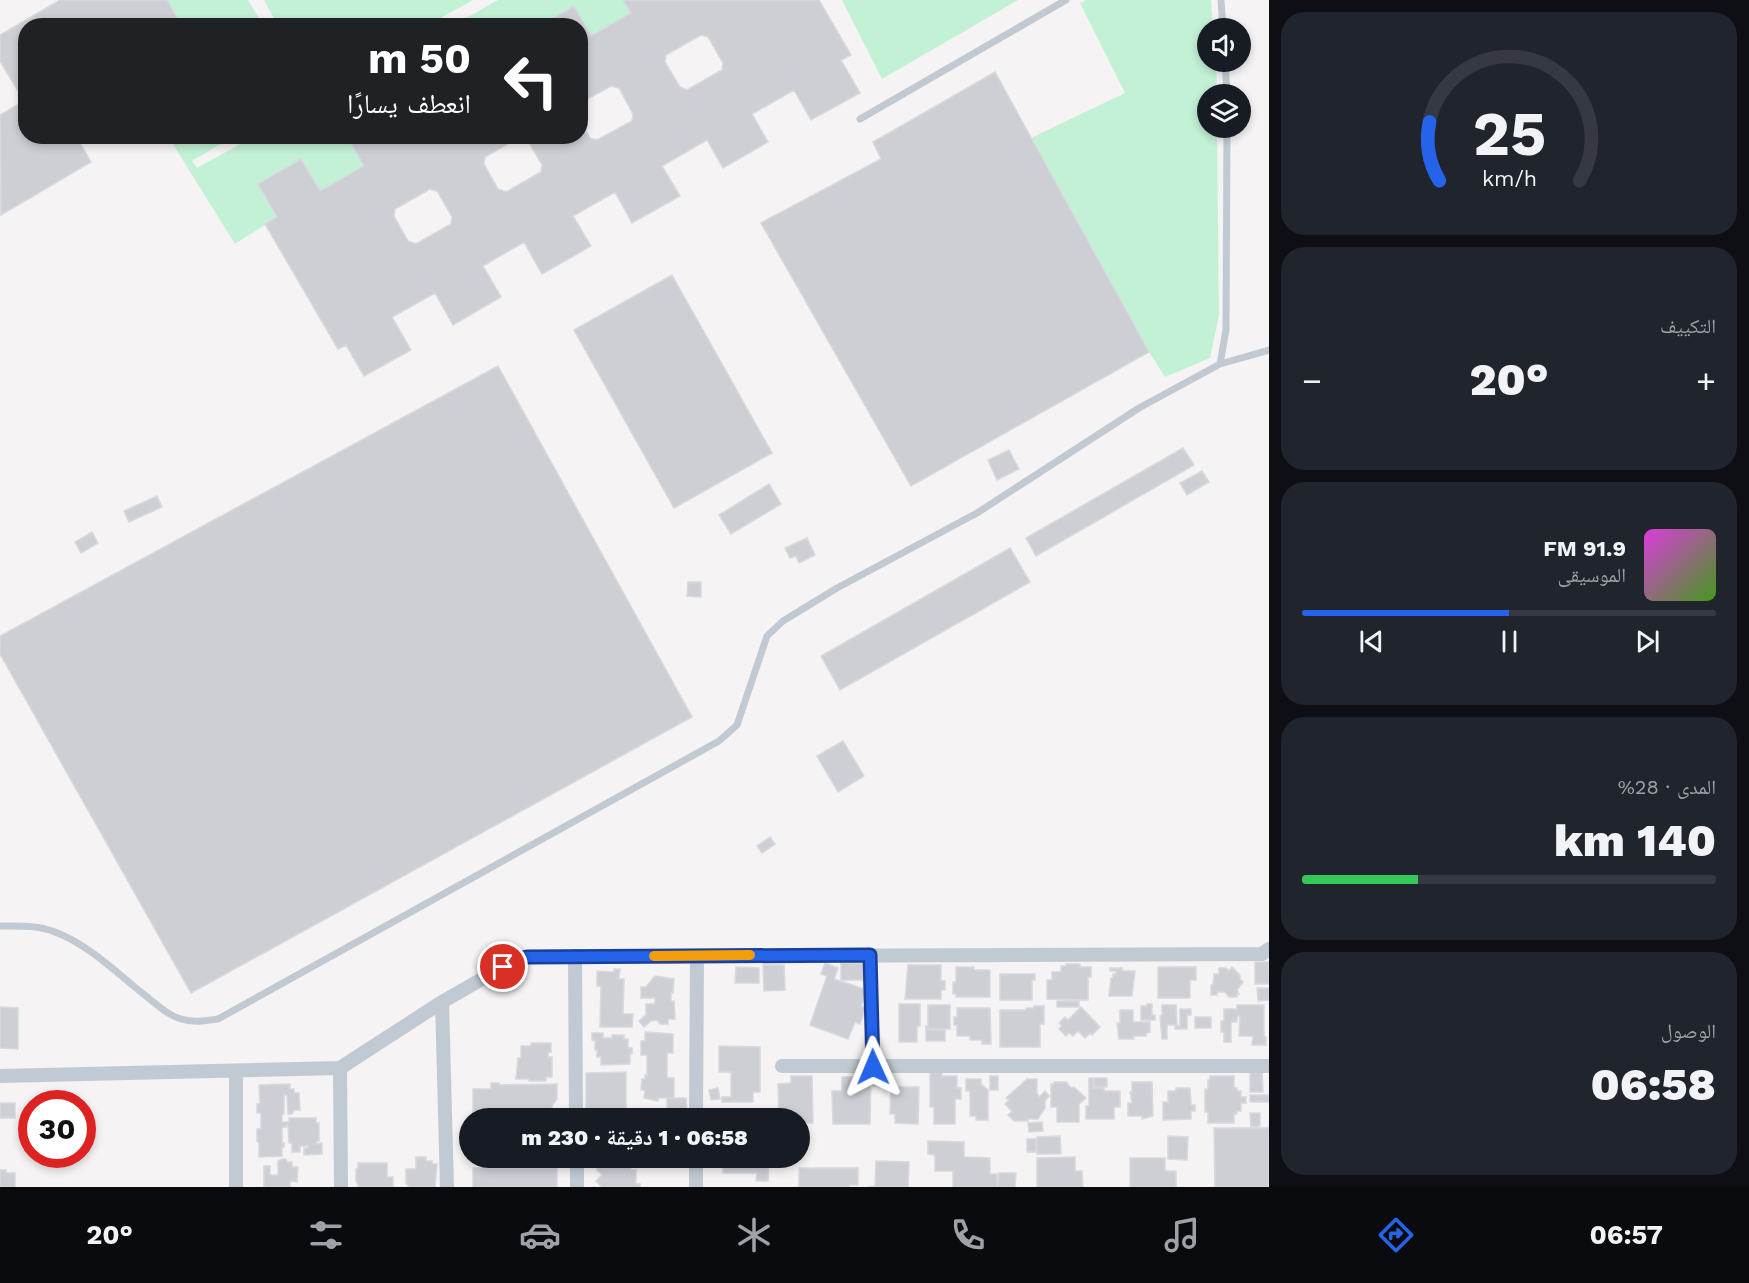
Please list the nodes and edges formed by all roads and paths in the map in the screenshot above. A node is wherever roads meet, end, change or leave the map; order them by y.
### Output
1 (1066, 0) edge
2 (1221, 0) edge
3 (1222, 18) edge
4 (860, 119) dead end
5 (1227, 138) edge
6 (1269, 350) edge
7 (1220, 364) junction
8 (0, 926) edge
9 (1269, 949) edge
10 (870, 955) junction
11 (575, 956) junction
12 (697, 956) junction
13 (442, 1002) junction
14 (782, 1066) dead end
15 (1269, 1066) edge
16 (873, 1067) junction
17 (340, 1068) junction
18 (236, 1071) junction
19 (0, 1076) edge
20 (576, 1108) edge
21 (696, 1108) edge
22 (577, 1168) edge
23 (696, 1168) edge
24 (236, 1187) edge
25 (341, 1187) edge
26 (447, 1187) edge
27 (577, 1187) edge
28 (696, 1187) edge

1 - 4 lane
2 - 3 lane
5 - 7 lane
6 - 7 lane
7 - 8 lane
9 - 10 street
10 - 12 street
10 - 16 street
11 - 12 street
11 - 13 street
11 - 20 street
12 - 21 street
13 - 17 street
13 - 26 street
14 - 16 street
15 - 16 street
17 - 18 street
17 - 25 street
18 - 19 street
18 - 24 street
22 - 27 street
23 - 28 street

